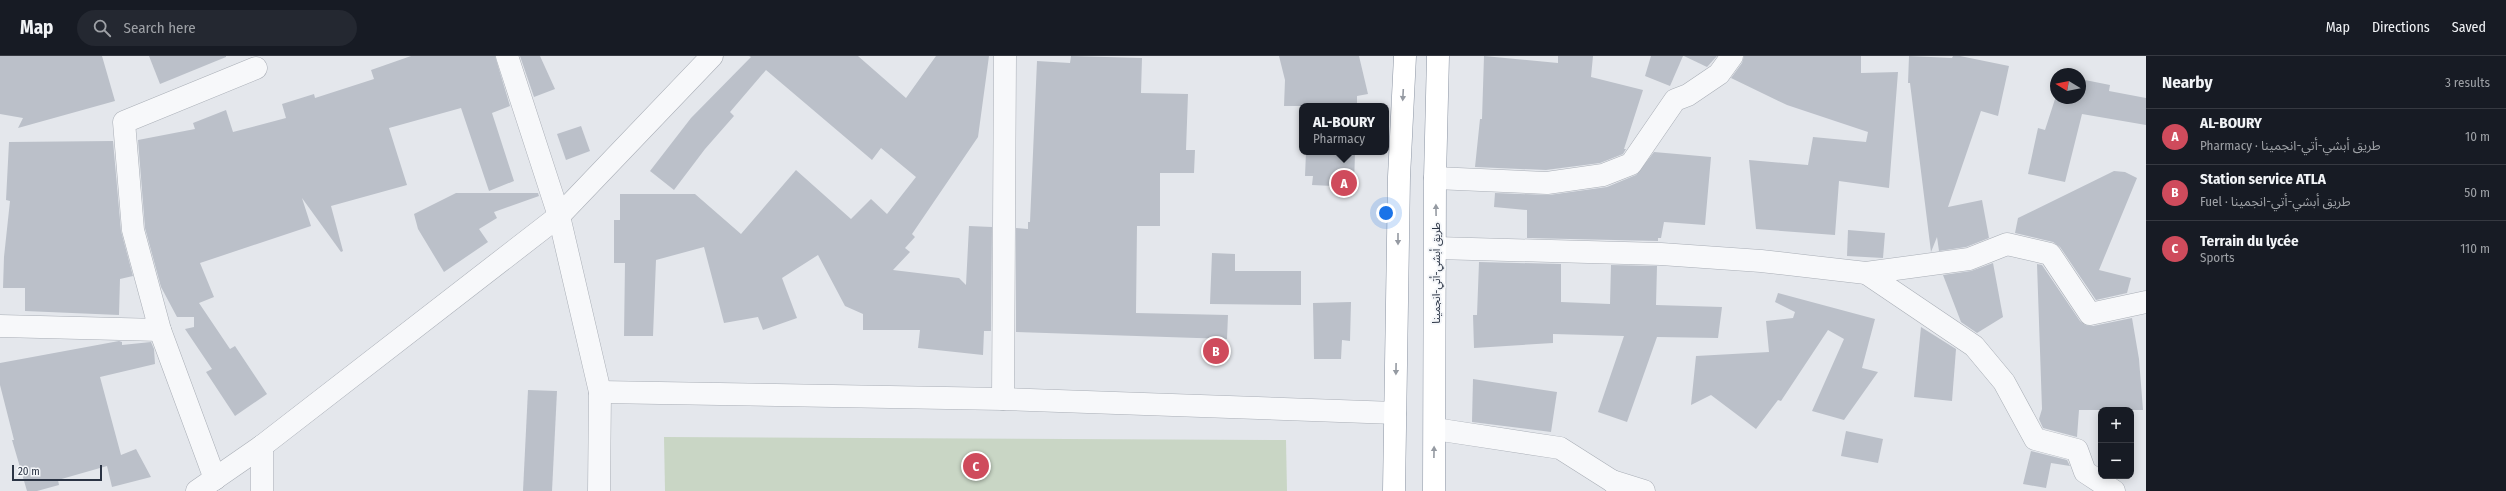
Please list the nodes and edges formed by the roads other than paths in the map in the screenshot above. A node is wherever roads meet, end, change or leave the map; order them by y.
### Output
1 (507, 56) edge
2 (712, 56) edge
3 (1005, 56) edge
4 (1405, 56) edge
5 (1438, 56) edge
6 (1732, 56) edge
7 (256, 68) dead end
8 (1435, 178) junction
9 (559, 216) junction
10 (1436, 248) junction
11 (1866, 273) junction
12 (2146, 302) edge
13 (0, 326) edge
14 (160, 330) junction
15 (600, 392) junction
16 (1003, 399) junction
17 (1395, 412) junction
18 (1435, 429) junction
19 (262, 446) junction
20 (206, 485) edge
21 (1618, 486) edge
22 (262, 491) edge
23 (599, 491) edge
24 (1394, 491) edge
25 (1434, 491) edge
26 (1644, 491) edge
27 (2114, 491) edge

1 - 9 street
2 - 9 street
3 - 16 street
4 -> 17 highway
5 - 8 highway, طريق أبشي-أتي-انجمينا
6 - 8 street
7 - 14 street
10 -> 8 highway, طريق أبشي-أتي-انجمينا
9 - 15 street
9 - 19 street
10 - 11 street
10 - 18 highway, طريق أبشي-أتي-انجمينا
11 - 12 street
11 - 27 street
13 - 14 street
14 - 20 street
15 - 16 street
15 - 23 street
16 - 17 street
17 - 24 highway
18 - 21 street
25 -> 18 highway, طريق أبشي-أتي-انجمينا
19 - 20 street
19 - 22 street
21 - 26 street

